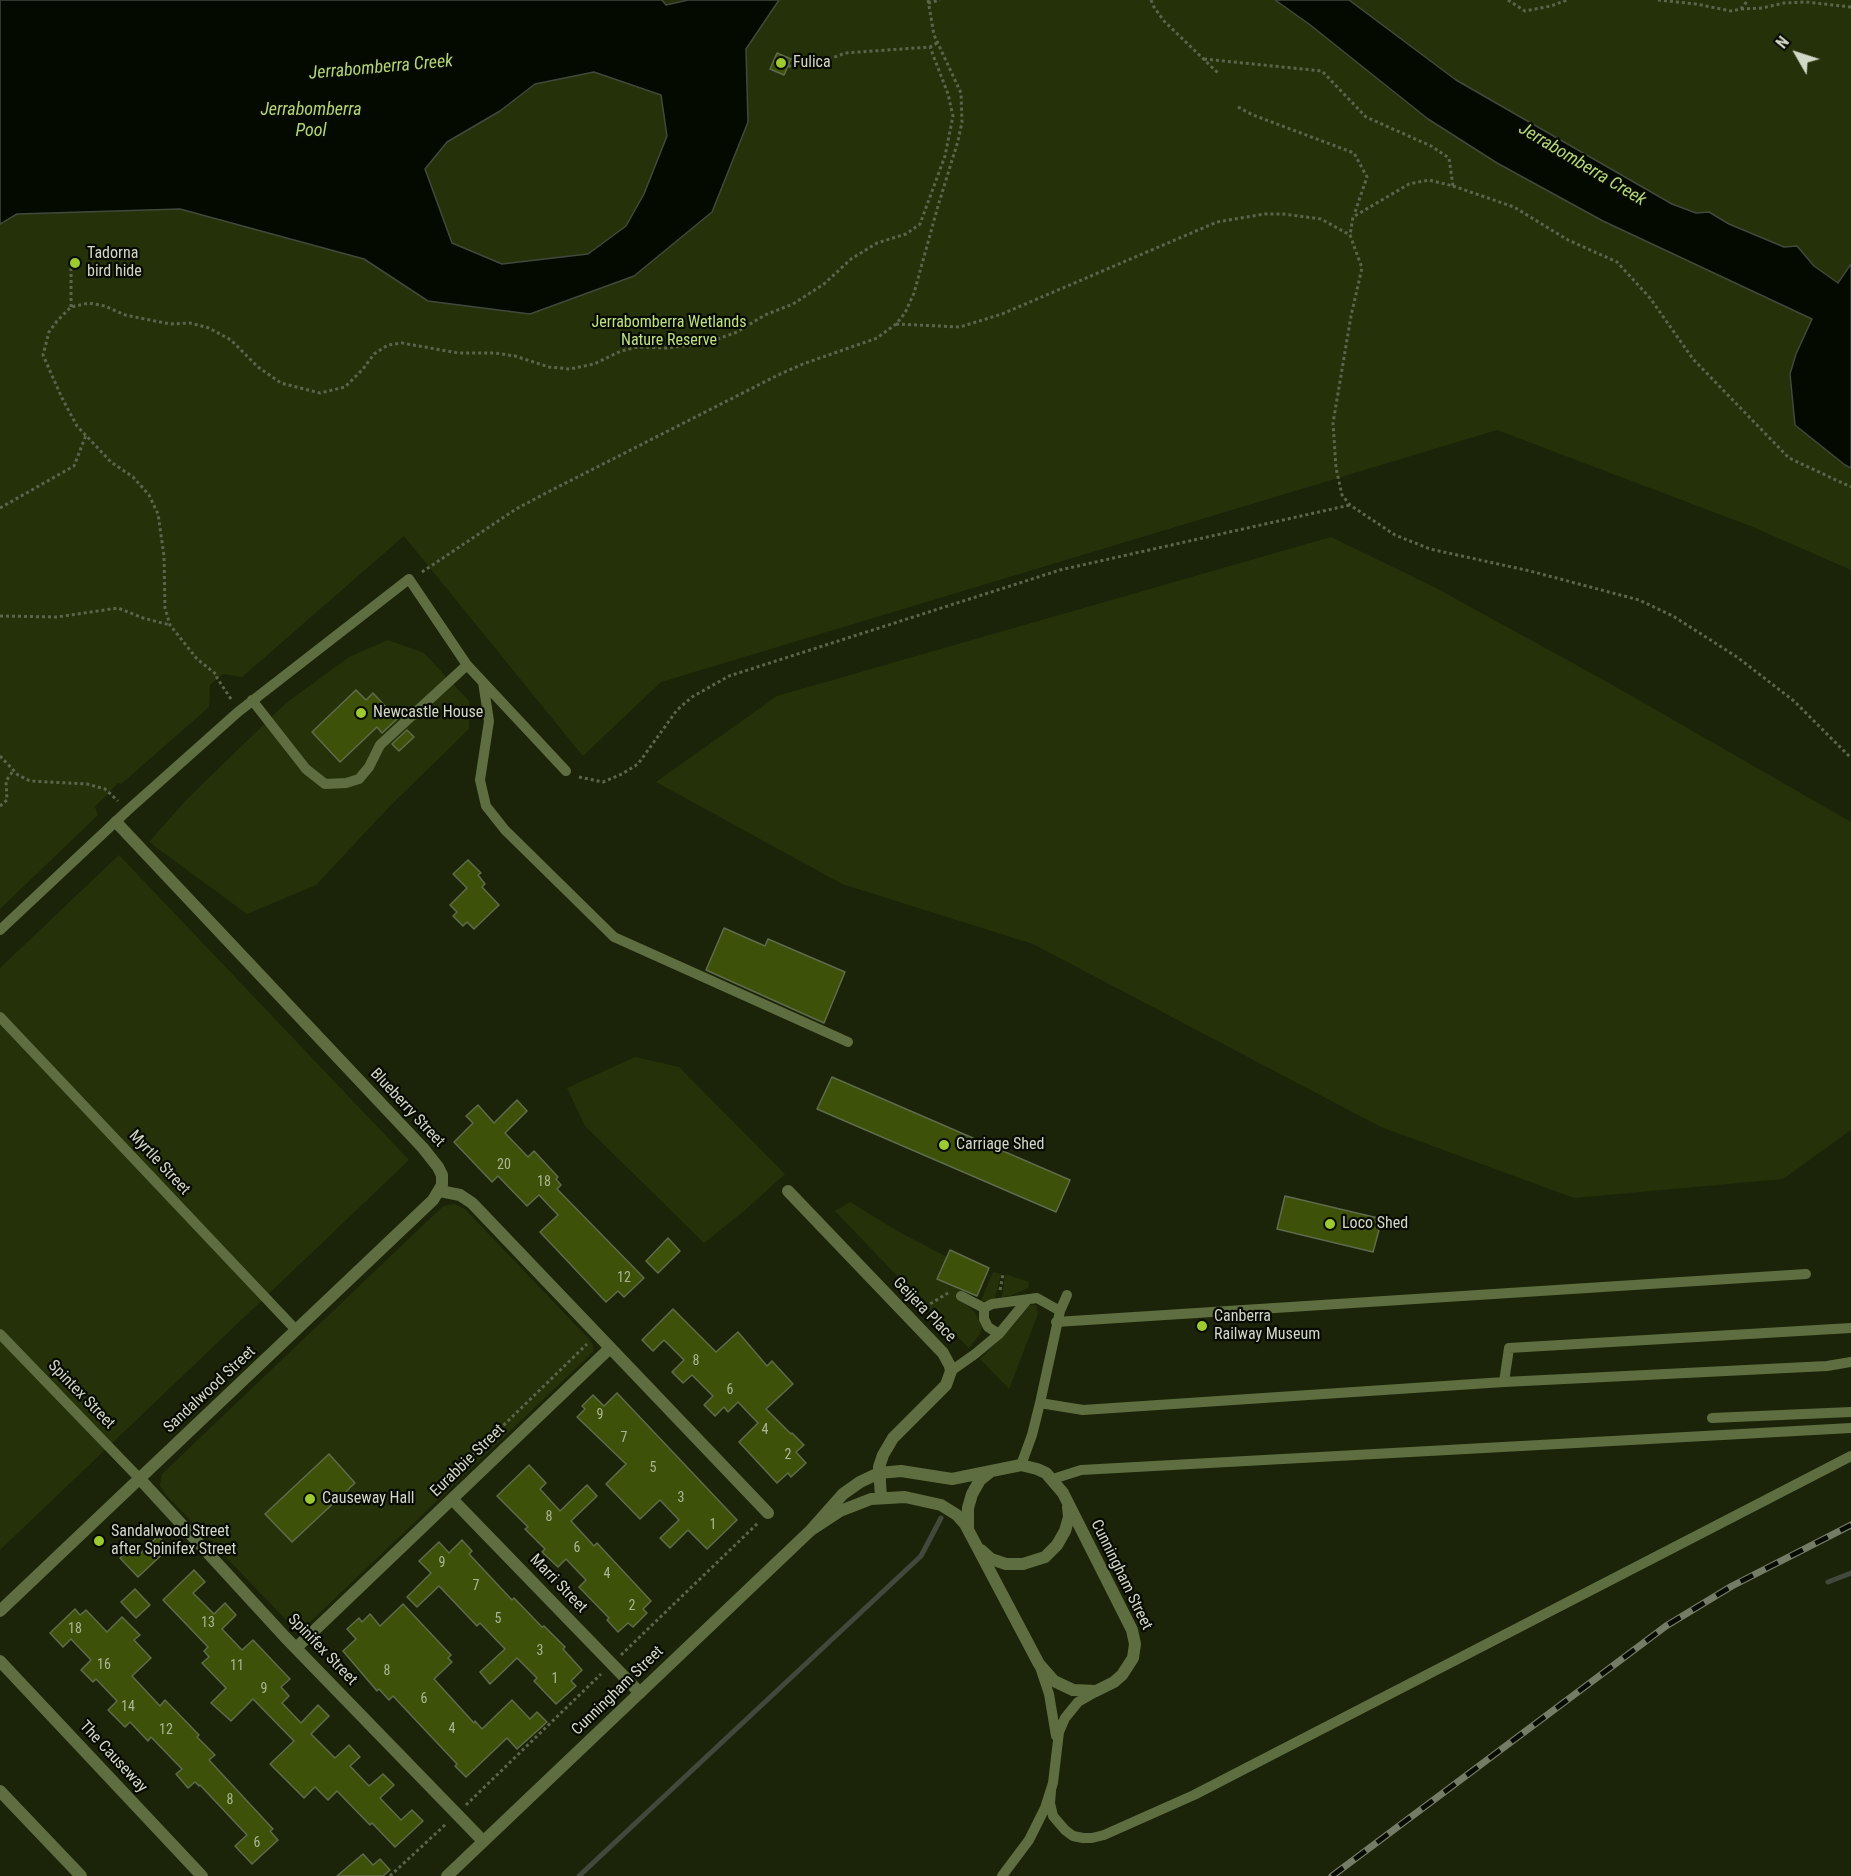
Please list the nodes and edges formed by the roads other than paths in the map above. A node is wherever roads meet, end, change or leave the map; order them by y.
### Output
1 (467, 664) junction
2 (483, 682) junction
3 (252, 700) junction
4 (566, 771) road end
5 (116, 822) junction
6 (0, 930) edge
7 (0, 1017) edge
8 (848, 1042) dead end
9 (440, 1191) junction
10 (788, 1191) dead end
11 (1806, 1274) dead end
12 (956, 1293) road end
13 (1067, 1295) dead end
14 (1027, 1300) junction
15 (984, 1308) junction
16 (1058, 1317) junction
17 (1851, 1328) edge
18 (296, 1330) junction
19 (0, 1334) edge
20 (999, 1334) junction
21 (610, 1348) junction
22 (1851, 1362) edge
23 (951, 1371) junction
24 (1504, 1382) junction
25 (1040, 1403) junction
26 (1851, 1412) edge
27 (1712, 1418) dead end
28 (1851, 1428) edge
29 (1851, 1456) edge
30 (1021, 1465) junction
31 (999, 1468) junction
32 (879, 1473) junction
33 (140, 1478) junction
34 (1053, 1479) junction
35 (881, 1497) junction
36 (452, 1499) junction
37 (1067, 1500) junction
38 (768, 1513) road end
39 (969, 1529) junction
40 (811, 1530) junction
41 (977, 1546) junction
42 (0, 1611) edge
43 (296, 1648) junction
44 (0, 1661) edge
45 (1039, 1664) junction
46 (1105, 1687) junction
47 (640, 1693) junction
48 (1057, 1758) junction
49 (0, 1791) edge
50 (1051, 1791) junction
51 (483, 1841) junction
52 (81, 1876) edge
53 (202, 1876) edge
54 (447, 1876) edge
55 (1002, 1876) edge

1 - 2 lane
1 - 3 lane
1 - 3 lane
2 - 4 lane
2 - 8 lane
3 - 5 lane
5 - 6 lane
5 - 9 street, Blueberry Street
7 - 18 lane, Myrtle Street
9 - 18 street, Sandalwood Street
9 - 21 street
10 - 23 street, Geijera Place
11 - 16 lane
12 - 15 lane
13 - 16 lane
14 - 15 lane
14 - 16 lane
14 - 20 lane
15 - 20 lane
16 - 25 lane
17 - 24 lane
18 - 33 street, Sandalwood Street
19 - 33 lane, Spintex Street
20 - 23 lane
21 - 36 street, Eurabbie Street
21 - 38 street
22 - 24 lane
23 - 32 street
24 - 25 lane
25 - 30 lane
26 - 27 lane
28 - 34 lane
29 - 50 lane
30 - 31 street, Cunningham Street
30 - 34 street, Cunningham Street
31 - 32 street, Cunningham Street
31 - 39 street
32 - 35 street
32 - 40 street, Cunningham Street
33 - 42 street, Sandalwood Street
33 - 43 street, Spinifex Street
34 - 37 street, Cunningham Street
35 - 39 street, Cunningham Street
35 - 40 street, Cunningham Street
36 - 43 street, Eurabbie Street
36 - 47 street, Marri Street
37 - 41 street
37 - 46 street, Cunningham Street
39 - 41 street, Cunningham Street
40 - 47 street, Cunningham Street
41 - 45 street, Cunningham Street
43 - 51 street, Spinifex Street
44 - 53 street, The Causeway
45 - 46 street, Cunningham Street
45 - 48 lane
46 - 48 lane
47 - 51 street, Cunningham Street
48 - 50 lane
49 - 52 street
50 - 55 lane
51 - 54 street, Cunningham Street

